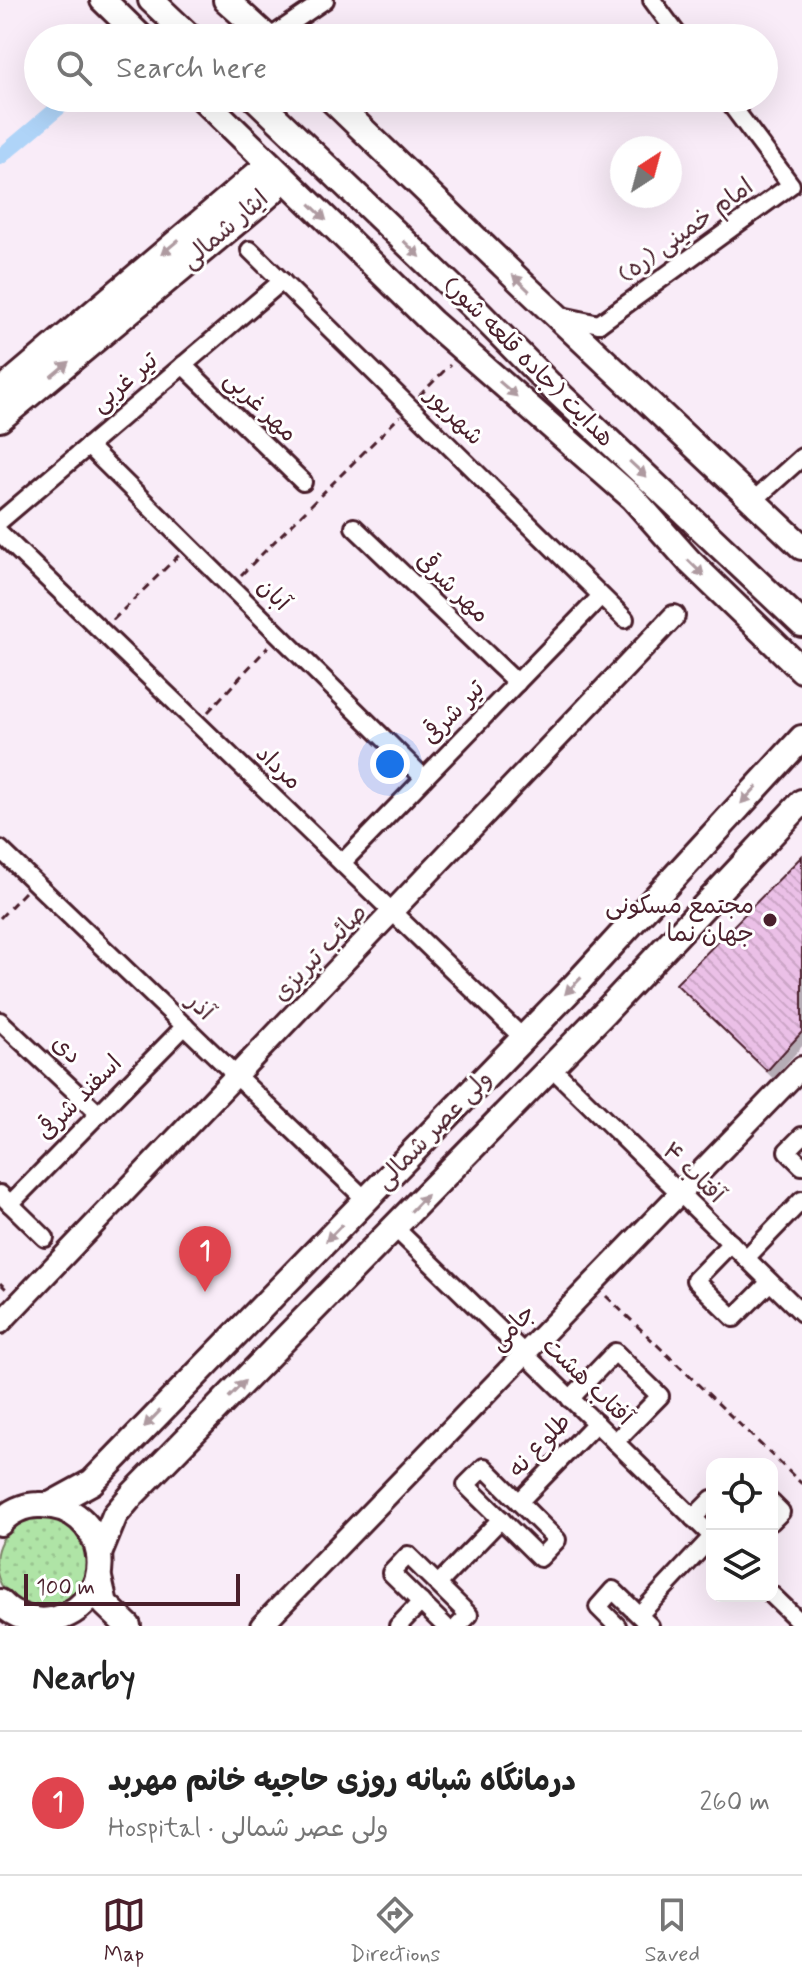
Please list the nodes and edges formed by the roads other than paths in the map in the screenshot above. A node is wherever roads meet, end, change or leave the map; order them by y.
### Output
1 (103, 0) edge
2 (151, 0) edge
3 (226, 0) edge
4 (325, 0) edge
5 (652, 0) edge
6 (128, 24) edge
7 (176, 24) edge
8 (253, 24) edge
9 (289, 24) edge
10 (670, 24) edge
11 (216, 112) edge
12 (270, 112) edge
13 (345, 112) edge
14 (738, 112) edge
15 (277, 172) junction
16 (797, 181) edge
17 (250, 250) dead end
18 (282, 281) junction
19 (472, 306) junction
20 (556, 315) junction
21 (599, 324) junction
22 (600, 357) junction
23 (183, 365) junction
24 (0, 392) edge
25 (0, 419) edge
26 (88, 446) junction
27 (802, 457) edge
28 (303, 482) dead end
29 (633, 498) junction
30 (753, 501) junction
31 (0, 521) edge
32 (354, 527) dead end
33 (0, 533) edge
34 (802, 547) edge
35 (601, 596) junction
36 (674, 616) dead end
37 (625, 619) dead end
38 (802, 624) edge
39 (801, 670) edge
40 (517, 683) junction
41 (802, 738) edge
42 (424, 778) junction
43 (802, 802) edge
44 (0, 849) edge
45 (342, 863) junction
46 (393, 913) junction
47 (0, 1021) edge
48 (185, 1026) junction
49 (523, 1038) junction
50 (551, 1067) junction
51 (802, 1067) edge
52 (238, 1077) junction
53 (99, 1114) junction
54 (802, 1136) edge
55 (802, 1166) edge
56 (679, 1193) junction
57 (5, 1199) edge
58 (366, 1200) junction
59 (802, 1200) edge
60 (395, 1228) junction
61 (45, 1238) dead end
62 (731, 1243) junction
63 (746, 1258) junction
64 (770, 1282) junction
65 (802, 1313) edge
66 (0, 1323) edge
67 (524, 1354) junction
68 (570, 1399) junction
69 (596, 1423) junction
70 (615, 1442) junction
71 (105, 1468) junction
72 (0, 1495) edge
73 (132, 1495) junction
74 (519, 1502) junction
75 (50, 1505) junction
76 (706, 1505) edge
77 (24, 1507) junction
78 (693, 1518) junction
79 (501, 1519) junction
80 (0, 1523) edge
81 (706, 1531) edge
82 (706, 1544) edge
83 (99, 1566) junction
84 (438, 1584) junction
85 (778, 1601) edge
86 (0, 1602) edge
87 (421, 1602) junction
88 (644, 1620) edge
89 (20, 1622) edge
90 (61, 1623) edge
91 (802, 1624) edge
92 (118, 1625) edge
93 (261, 1626) edge
94 (398, 1626) edge
95 (445, 1626) edge
96 (458, 1626) edge
97 (617, 1626) edge

1 - 6 main road
2 - 7 main road
3 - 8 main road
4 - 9 street
5 - 10 street
11 - 15 main road
12 -> 19 main road, هدایت (جاده قلعه شور)
20 -> 13 main road, هدایت (جاده قلعه شور)
14 - 16 street, امام خمینی (ره)
15 -> 24 main road, ایثار شمالی
25 -> 15 main road, ایثار شمالی
15 -> 29 main road
16 - 21 street, امام خمینی (ره)
17 - 18 street, شهریور
18 - 23 street, تیر غربی
18 - 35 street, شهریور
19 - 29 main road
19 -> 38 main road, هدایت (جاده قلعه شور)
20 - 21 street
20 - 22 main road, هدایت (جاده قلعه شور)
21 - 22 street
22 - 30 main road, هدایت (جاده قلعه شور)
23 - 26 street, تیر غربی
23 - 28 street, مهر غربی
26 - 31 street, تیر غربی
26 - 42 street, آبان
27 - 30 street
29 -> 39 main road
30 - 34 main road, هدایت (جاده قلعه شور)
32 - 40 street, مهر شرقی
33 - 45 street, مرداد
35 - 37 street, شهریور
35 - 40 street, تیر شرقی
36 - 46 street, صائب تبریزی
40 - 42 street, تیر شرقی
41 -> 49 main road, ولی عصر شمالی
42 - 45 street, تیر شرقی
43 - 50 main road, ولی عصر شمالی
44 - 48 street, آذر
45 - 46 street, مرداد
46 - 49 street, مرداد
46 - 52 street, صائب تبریزی
47 - 53 street, دی
48 - 52 street, آذر
48 - 53 street, اسفند شرقی
49 - 58 main road, ولی عصر شمالی
50 - 56 street, آفتاب ۴
60 -> 50 main road, ولی عصر شمالی
51 - 56 street, جامی
52 - 58 street, آذر
52 - 66 street, صائب تبریزی
53 - 57 street, اسفند شرقی
54 - 55 street
56 - 62 street, آفتاب ۴
56 - 67 street, جامی
57 - 61 street
58 -> 71 main road, ولی عصر شمالی
59 - 63 street
60 - 67 street, آفتاب هشت
73 -> 60 main road, ولی عصر شمالی
62 - 63 street, آفتاب ۴
62 - 64 street
63 - 64 street, آفتاب ۴
64 - 65 street, آفتاب ۴
67 - 68 street, آفتاب هشت
67 - 93 street, جامی
68 - 69 street, آفتاب هشت
68 - 70 street
69 - 70 street, آفتاب هشت
69 - 74 street, طلوع نه
70 - 78 street, آفتاب هشت
71 - 73 main road
71 - 75 main road, ولی عصر شمالی
72 - 77 main road
73 - 83 main road, ولی عصر شمالی
74 - 79 street
74 - 79 street
75 - 77 main road
75 - 83 main road
76 - 78 street
77 - 80 main road
78 - 81 street, آفتاب هشت
79 - 84 street
82 - 88 street
83 - 90 main road, ولی عصر شمالی
83 - 92 main road
84 - 87 street
84 - 96 street
85 - 91 street
86 - 89 main road
87 - 94 street
87 - 95 street
88 - 97 street
89 - 90 main road

